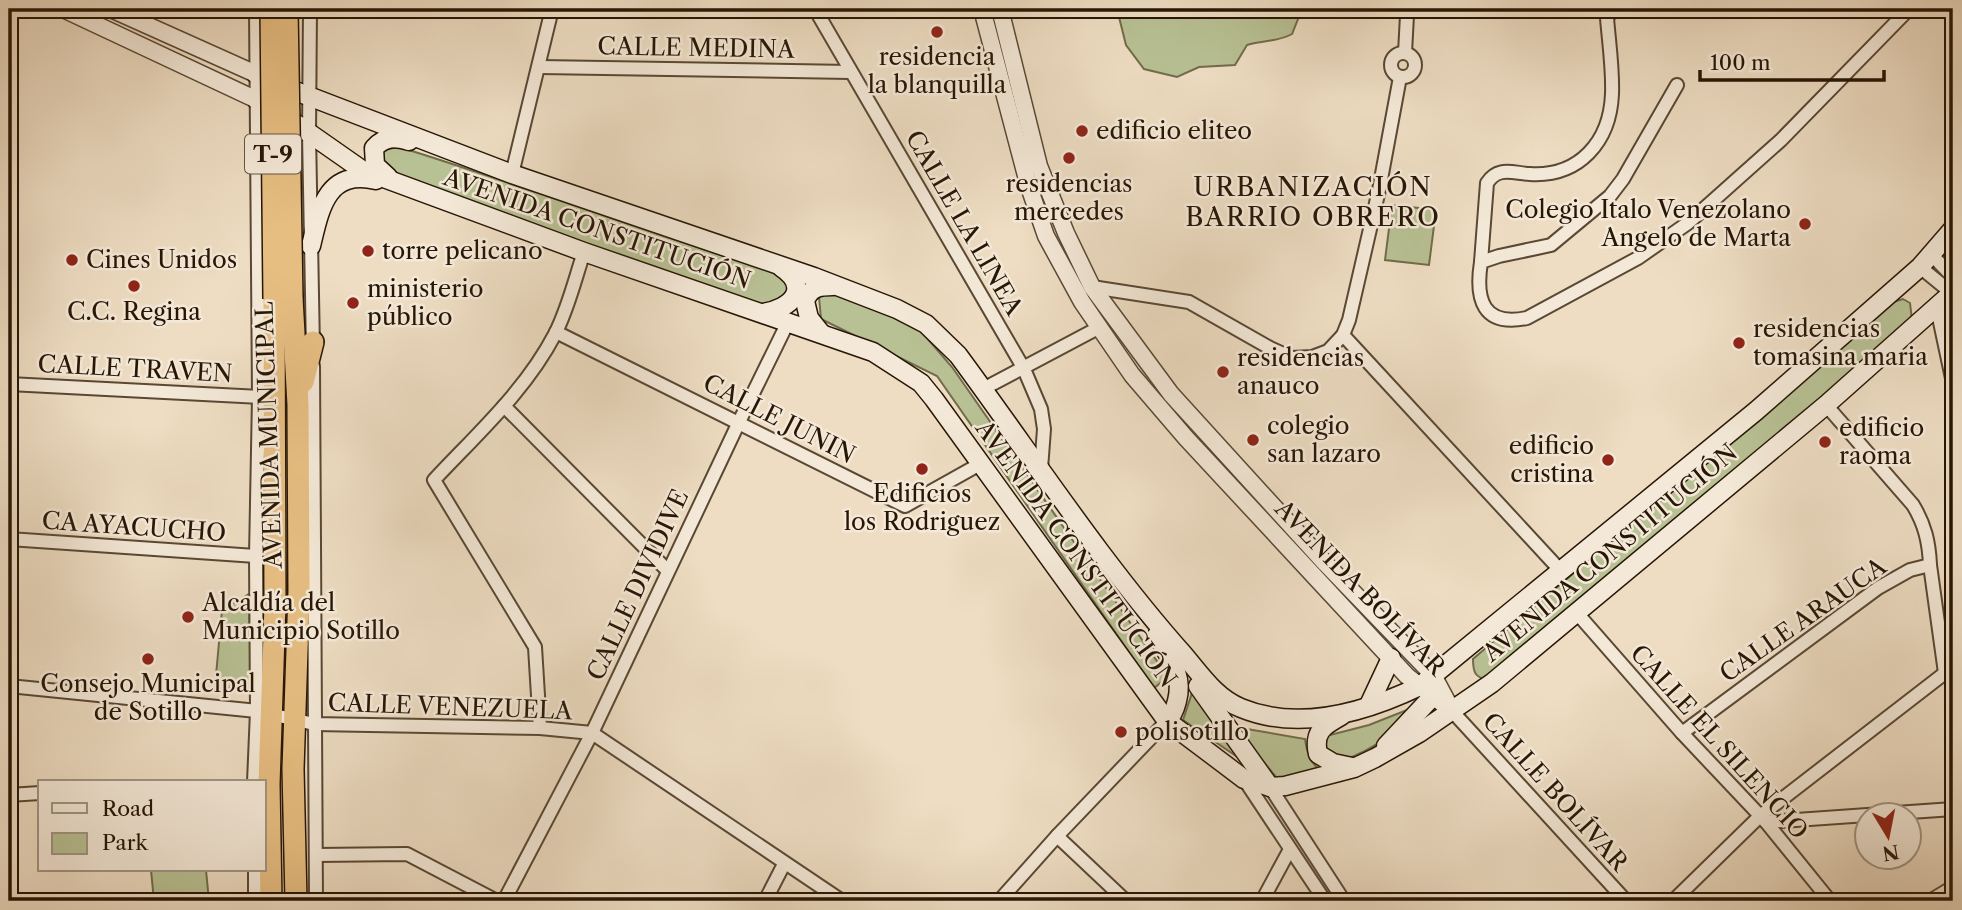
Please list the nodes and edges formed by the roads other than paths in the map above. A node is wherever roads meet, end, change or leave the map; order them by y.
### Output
1 (63, 9) edge
2 (111, 9) edge
3 (256, 9) edge
4 (271, 9) edge
5 (287, 9) edge
6 (310, 9) edge
7 (552, 9) edge
8 (815, 9) edge
9 (982, 9) edge
10 (1000, 9) edge
11 (1397, 9) edge
12 (1613, 9) edge
13 (1909, 9) edge
14 (540, 67) junction
15 (850, 72) junction
16 (256, 74) junction
17 (1677, 85) dead end
18 (309, 95) junction
19 (257, 100) junction
20 (309, 134) junction
21 (512, 174) junction
22 (409, 188) junction
23 (1953, 229) edge
24 (311, 246) junction
25 (584, 252) junction
26 (1926, 261) junction
27 (1481, 262) junction
28 (777, 265) junction
29 (837, 286) junction
30 (1092, 287) junction
31 (1953, 289) edge
32 (283, 298) junction
33 (1937, 308) junction
34 (763, 313) junction
35 (788, 322) junction
36 (1100, 327) junction
37 (556, 332) junction
38 (821, 333) junction
39 (1343, 335) junction
40 (313, 342) junction
41 (1024, 369) junction
42 (1953, 383) edge
43 (9, 384) edge
44 (983, 389) junction
45 (259, 397) junction
46 (298, 405) junction
47 (1826, 405) junction
48 (503, 406) junction
49 (739, 422) junction
50 (274, 463) junction
51 (980, 464) junction
52 (1041, 469) junction
53 (9, 539) edge
54 (256, 556) junction
55 (1930, 565) junction
56 (1560, 570) junction
57 (668, 571) junction
58 (1146, 612) junction
59 (1576, 612) junction
60 (1391, 658) junction
61 (1949, 672) edge
62 (1429, 685) junction
63 (9, 686) edge
64 (1365, 706) junction
65 (1452, 711) junction
66 (264, 713) junction
67 (1167, 721) junction
68 (304, 722) junction
69 (540, 728) junction
70 (592, 733) junction
71 (1682, 733) junction
72 (1375, 758) junction
73 (1354, 768) junction
74 (1244, 779) junction
75 (254, 780) edge
76 (1270, 787) junction
77 (38, 793) edge
78 (9, 794) edge
79 (1953, 809) edge
80 (1763, 819) junction
81 (1057, 836) junction
82 (1289, 850) junction
83 (316, 855) junction
84 (784, 864) junction
85 (255, 872) edge
86 (1953, 887) edge
87 (255, 901) edge
88 (271, 901) edge
89 (296, 901) edge
90 (316, 901) edge
91 (497, 901) edge
92 (504, 901) edge
93 (765, 901) edge
94 (842, 901) edge
95 (999, 901) edge
96 (1126, 901) edge
97 (1262, 901) edge
98 (1325, 901) edge
99 (1344, 901) edge
100 (1626, 901) edge
101 (1673, 901) edge
102 (1830, 901) edge
103 (1930, 901) edge

1 - 19 street
2 - 16 street
3 - 16 street, AVENIDA MUNICIPAL / T-9
4 - 32 highway, AVENIDA MUNICIPAL / T-9, bridge
5 - 32 highway, AVENIDA MUNICIPAL / T-9, bridge
6 - 18 street, AVENIDA MUNICIPAL / T-9
7 - 14 street
8 - 15 street, CALLE LA LINEA
9 - 36 street, AVENIDA BOLÍVAR
10 - 30 street, AVENIDA BOLÍVAR
11 - 39 street
12 - 27 street
13 - 27 street
14 - 15 street, CALLE MEDINA
14 - 21 street
15 - 41 street, CALLE LA LINEA
16 - 18 main road, AVENIDA CONSTITUCIÓN
16 - 19 street, AVENIDA MUNICIPAL / T-9
17 - 27 street
18 - 20 street, AVENIDA MUNICIPAL / T-9
18 - 21 main road, AVENIDA CONSTITUCIÓN
19 - 20 main road, AVENIDA CONSTITUCIÓN
19 - 45 street, AVENIDA MUNICIPAL / T-9
20 - 22 main road, AVENIDA CONSTITUCIÓN
20 - 24 street, AVENIDA MUNICIPAL / T-9
21 - 22 main road
21 - 28 main road, AVENIDA CONSTITUCIÓN
22 - 24 main road
22 - 25 main road, AVENIDA CONSTITUCIÓN
23 - 26 main road, AVENIDA CONSTITUCIÓN
24 - 40 street, AVENIDA MUNICIPAL / T-9
25 - 34 main road, AVENIDA CONSTITUCIÓN
25 - 37 street
26 - 31 street
26 - 56 main road, AVENIDA CONSTITUCIÓN
28 - 29 main road, AVENIDA CONSTITUCIÓN
28 - 34 main road
29 - 38 main road
29 - 44 main road, AVENIDA CONSTITUCIÓN
30 - 39 street
30 - 62 street, AVENIDA BOLÍVAR
31 - 33 main road, AVENIDA CONSTITUCIÓN
32 - 46 highway, AVENIDA MUNICIPAL / T-9
32 - 50 highway, AVENIDA MUNICIPAL / T-9
33 - 42 street
33 - 47 main road, AVENIDA CONSTITUCIÓN
34 - 35 main road, AVENIDA CONSTITUCIÓN
35 - 38 main road, AVENIDA CONSTITUCIÓN
35 - 49 street, CALLE DIVIDIVE
36 - 41 street
36 - 60 street, AVENIDA BOLÍVAR
37 - 48 street
37 - 49 street, CALLE JUNIN
38 - 51 main road, AVENIDA CONSTITUCIÓN
39 - 56 street
40 - 46 highway
40 - 68 street, AVENIDA MUNICIPAL / T-9
41 - 44 street
41 - 52 street, CALLE LA LINEA
43 - 45 street, CALLE TRAVEN
44 - 52 main road, AVENIDA CONSTITUCIÓN
45 - 50 highway
45 - 54 street, AVENIDA MUNICIPAL / T-9
46 - 68 highway, AVENIDA MUNICIPAL / T-9
47 - 55 street
47 - 59 main road, AVENIDA CONSTITUCIÓN
48 - 57 street
48 - 69 street
49 - 51 street, CALLE JUNIN
49 - 57 street, CALLE DIVIDIVE
50 - 66 highway, AVENIDA MUNICIPAL / T-9
51 - 67 main road, AVENIDA CONSTITUCIÓN
52 - 58 main road, AVENIDA CONSTITUCIÓN
53 - 54 street, CA AYACUCHO
54 - 66 street, AVENIDA MUNICIPAL / T-9
55 - 61 street
55 - 71 street, CALLE ARAUCA
56 - 62 main road, AVENIDA CONSTITUCIÓN
57 - 70 street, CALLE DIVIDIVE
58 - 64 main road, AVENIDA CONSTITUCIÓN
58 - 67 main road
58 - 76 main road
59 - 65 main road, AVENIDA CONSTITUCIÓN
59 - 71 street, CALLE EL SILENCIO
60 - 62 street, AVENIDA BOLÍVAR
60 - 64 main road
61 - 80 street
62 - 64 main road, AVENIDA CONSTITUCIÓN
62 - 65 street, AVENIDA BOLÍVAR
62 - 72 main road
63 - 66 street, CALLE VENEZUELA
64 - 73 main road
65 - 72 main road, AVENIDA CONSTITUCIÓN
65 - 100 street, CALLE BOLÍVAR
66 - 68 street, CALLE VENEZUELA
66 - 75 street, AVENIDA MUNICIPAL / T-9
66 - 88 highway, AVENIDA MUNICIPAL / T-9
67 - 74 main road, AVENIDA CONSTITUCIÓN
67 - 81 street
68 - 69 street, CALLE VENEZUELA
68 - 83 street, AVENIDA MUNICIPAL / T-9
68 - 89 highway, AVENIDA MUNICIPAL / T-9
69 - 70 street, CALLE VENEZUELA
70 - 84 street, CALLE VENEZUELA
70 - 92 street, CALLE DIVIDIVE
71 - 80 street, CALLE EL SILENCIO
72 - 73 main road, AVENIDA CONSTITUCIÓN
73 - 76 main road, AVENIDA CONSTITUCIÓN
74 - 76 main road, AVENIDA CONSTITUCIÓN
74 - 82 street
76 - 99 street
77 - 78 street
79 - 80 street
80 - 101 street
80 - 102 street, CALLE EL SILENCIO
81 - 95 street
81 - 96 street
82 - 97 street
82 - 98 street
83 - 90 street, AVENIDA MUNICIPAL / T-9
83 - 91 street
84 - 93 street
84 - 94 street, CALLE VENEZUELA
85 - 87 street
86 - 103 street

